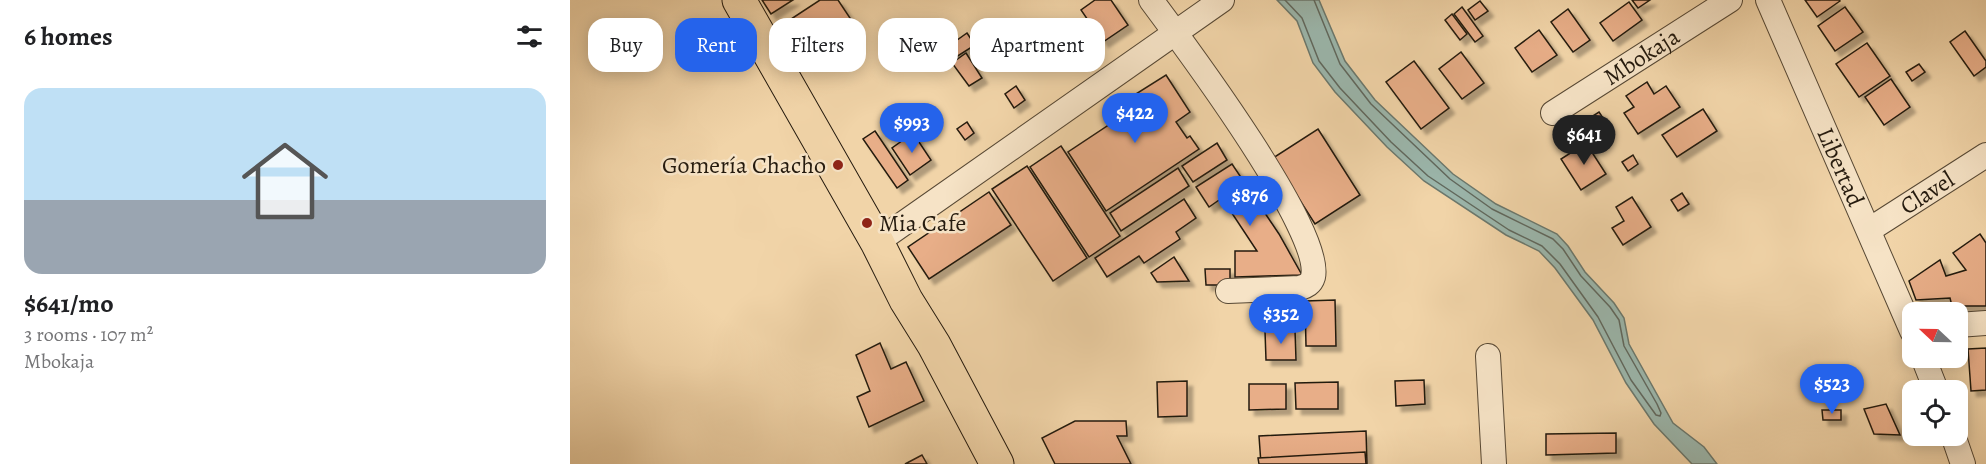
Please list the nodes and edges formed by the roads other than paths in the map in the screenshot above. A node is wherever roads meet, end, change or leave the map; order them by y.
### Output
1 (740, 0) edge
2 (1151, 0) edge
3 (1222, 0) edge
4 (1730, 0) edge
5 (1768, 0) edge
6 (1175, 32) junction
7 (1553, 113) dead end
8 (1986, 155) edge
9 (1869, 230) junction
10 (877, 242) junction
11 (1228, 291) dead end
12 (1902, 306) edge
13 (1986, 323) edge
14 (1968, 324) edge
15 (1488, 356) dead end
16 (1957, 446) edge
17 (997, 464) edge
18 (1494, 464) edge
19 (1964, 464) edge

1 - 10 main road
2 - 6 street
3 - 6 street
4 - 7 street, Mbokaja
5 - 9 street, Libertad
6 - 10 street
6 - 11 street
8 - 9 street, Clavel
9 - 12 street, Libertad
10 - 17 main road
13 - 14 street
15 - 18 street
16 - 19 street

